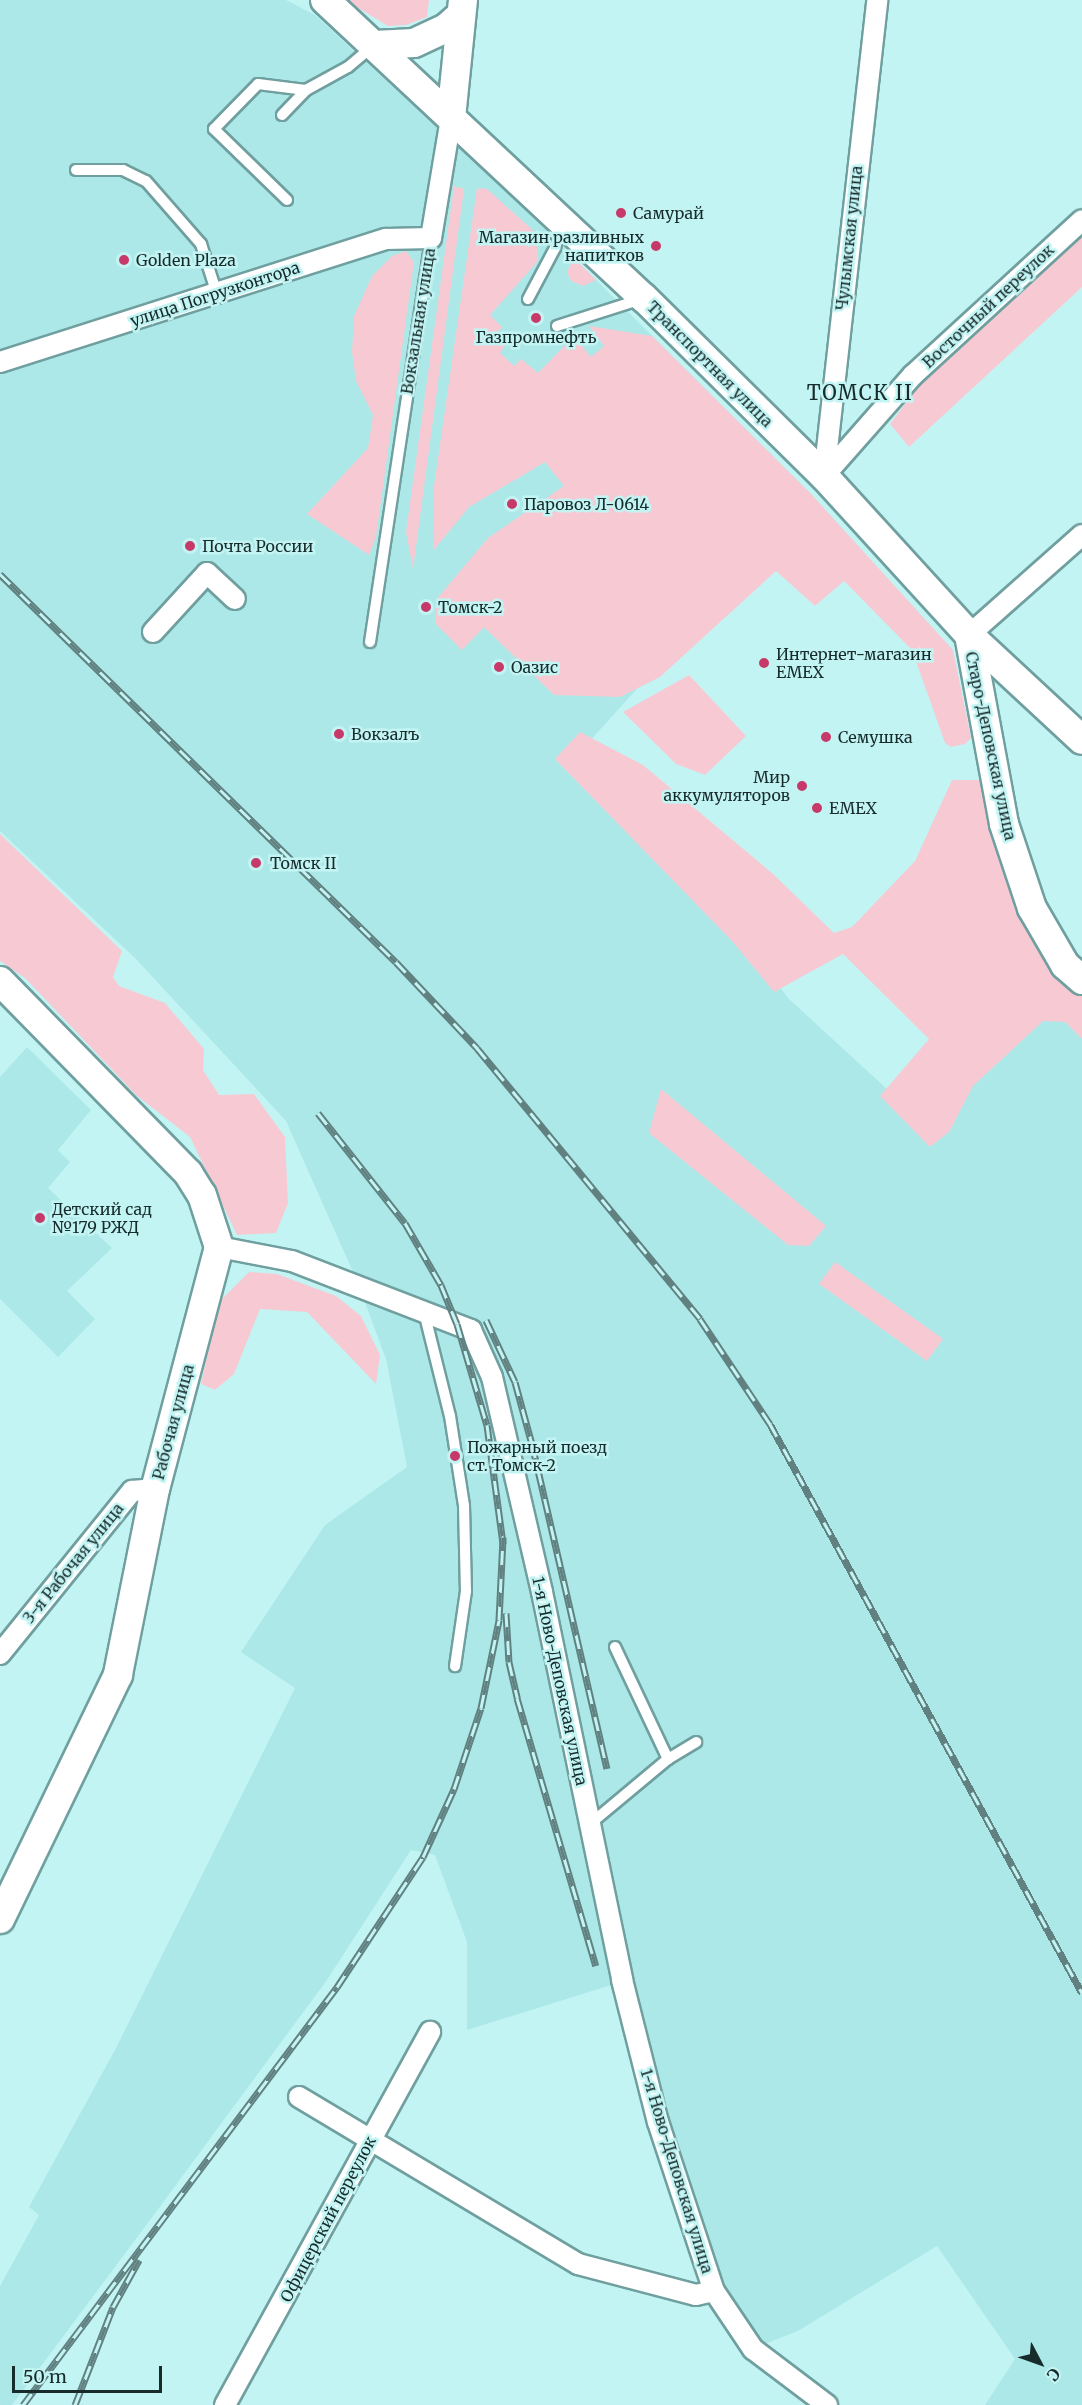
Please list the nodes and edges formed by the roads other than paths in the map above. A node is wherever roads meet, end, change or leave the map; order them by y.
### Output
1 (325, 0) edge
2 (877, 0) edge
3 (462, 7) edge
4 (374, 45) junction
5 (306, 90) junction
6 (282, 116) dead end
7 (451, 118) junction
8 (76, 170) dead end
9 (287, 200) dead end
10 (1082, 220) edge
11 (562, 222) junction
12 (431, 238) junction
13 (217, 294) junction
14 (644, 298) junction
15 (528, 299) dead end
16 (557, 326) dead end
17 (0, 362) edge
18 (824, 476) junction
19 (1082, 535) edge
20 (235, 599) dead end
21 (153, 632) dead end
22 (969, 635) junction
23 (370, 642) dead end
24 (1082, 741) edge
25 (1082, 980) edge
26 (0, 981) edge
27 (219, 1247) junction
28 (423, 1311) junction
29 (155, 1489) junction
30 (615, 1647) dead end
31 (0, 1654) edge
32 (455, 1666) dead end
33 (696, 1742) dead end
34 (668, 1759) junction
35 (590, 1824) junction
36 (0, 1919) edge
37 (430, 2032) dead end
38 (299, 2097) dead end
39 (370, 2141) junction
40 (714, 2291) junction
41 (235, 2401) edge
42 (827, 2405) edge

1 - 4 main road, Транспортная улица
2 - 18 street, Чулымская улица
3 - 4 main road
3 - 7 main road, Вокзальная улица
4 - 5 lane
4 - 7 main road, Транспортная улица
5 - 6 lane
5 - 9 lane
7 - 11 main road, Транспортная улица
7 - 12 street, Вокзальная улица
8 - 13 lane
10 - 18 street, Восточный переулок
11 - 14 main road, Транспортная улица
11 - 15 lane
12 - 13 street, улица Погрузконтора
12 - 23 lane, Вокзальная улица
13 - 17 street, улица Погрузконтора
14 - 16 lane
14 - 18 main road, Транспортная улица
18 - 22 main road, Транспортная улица
19 - 22 street
20 - 21 street
22 - 24 main road, Транспортная улица
22 - 25 main road, Старо-Деповская улица
26 - 27 main road
27 - 28 street, 1-я Ново-Деповская улица
27 - 29 main road, Рабочая улица
28 - 32 lane
28 - 35 street, 1-я Ново-Деповская улица
29 - 31 street, 3-я Рабочая улица
29 - 36 main road, Рабочая улица
30 - 34 lane
33 - 34 lane
34 - 35 lane
35 - 40 street, 1-я Ново-Деповская улица
37 - 39 street, Офицерский переулок
38 - 39 street, 1-я Ново-Деповская улица
39 - 40 street, 1-я Ново-Деповская улица
39 - 41 street, Офицерский переулок
40 - 42 street, 1-я Ново-Деповская улица

